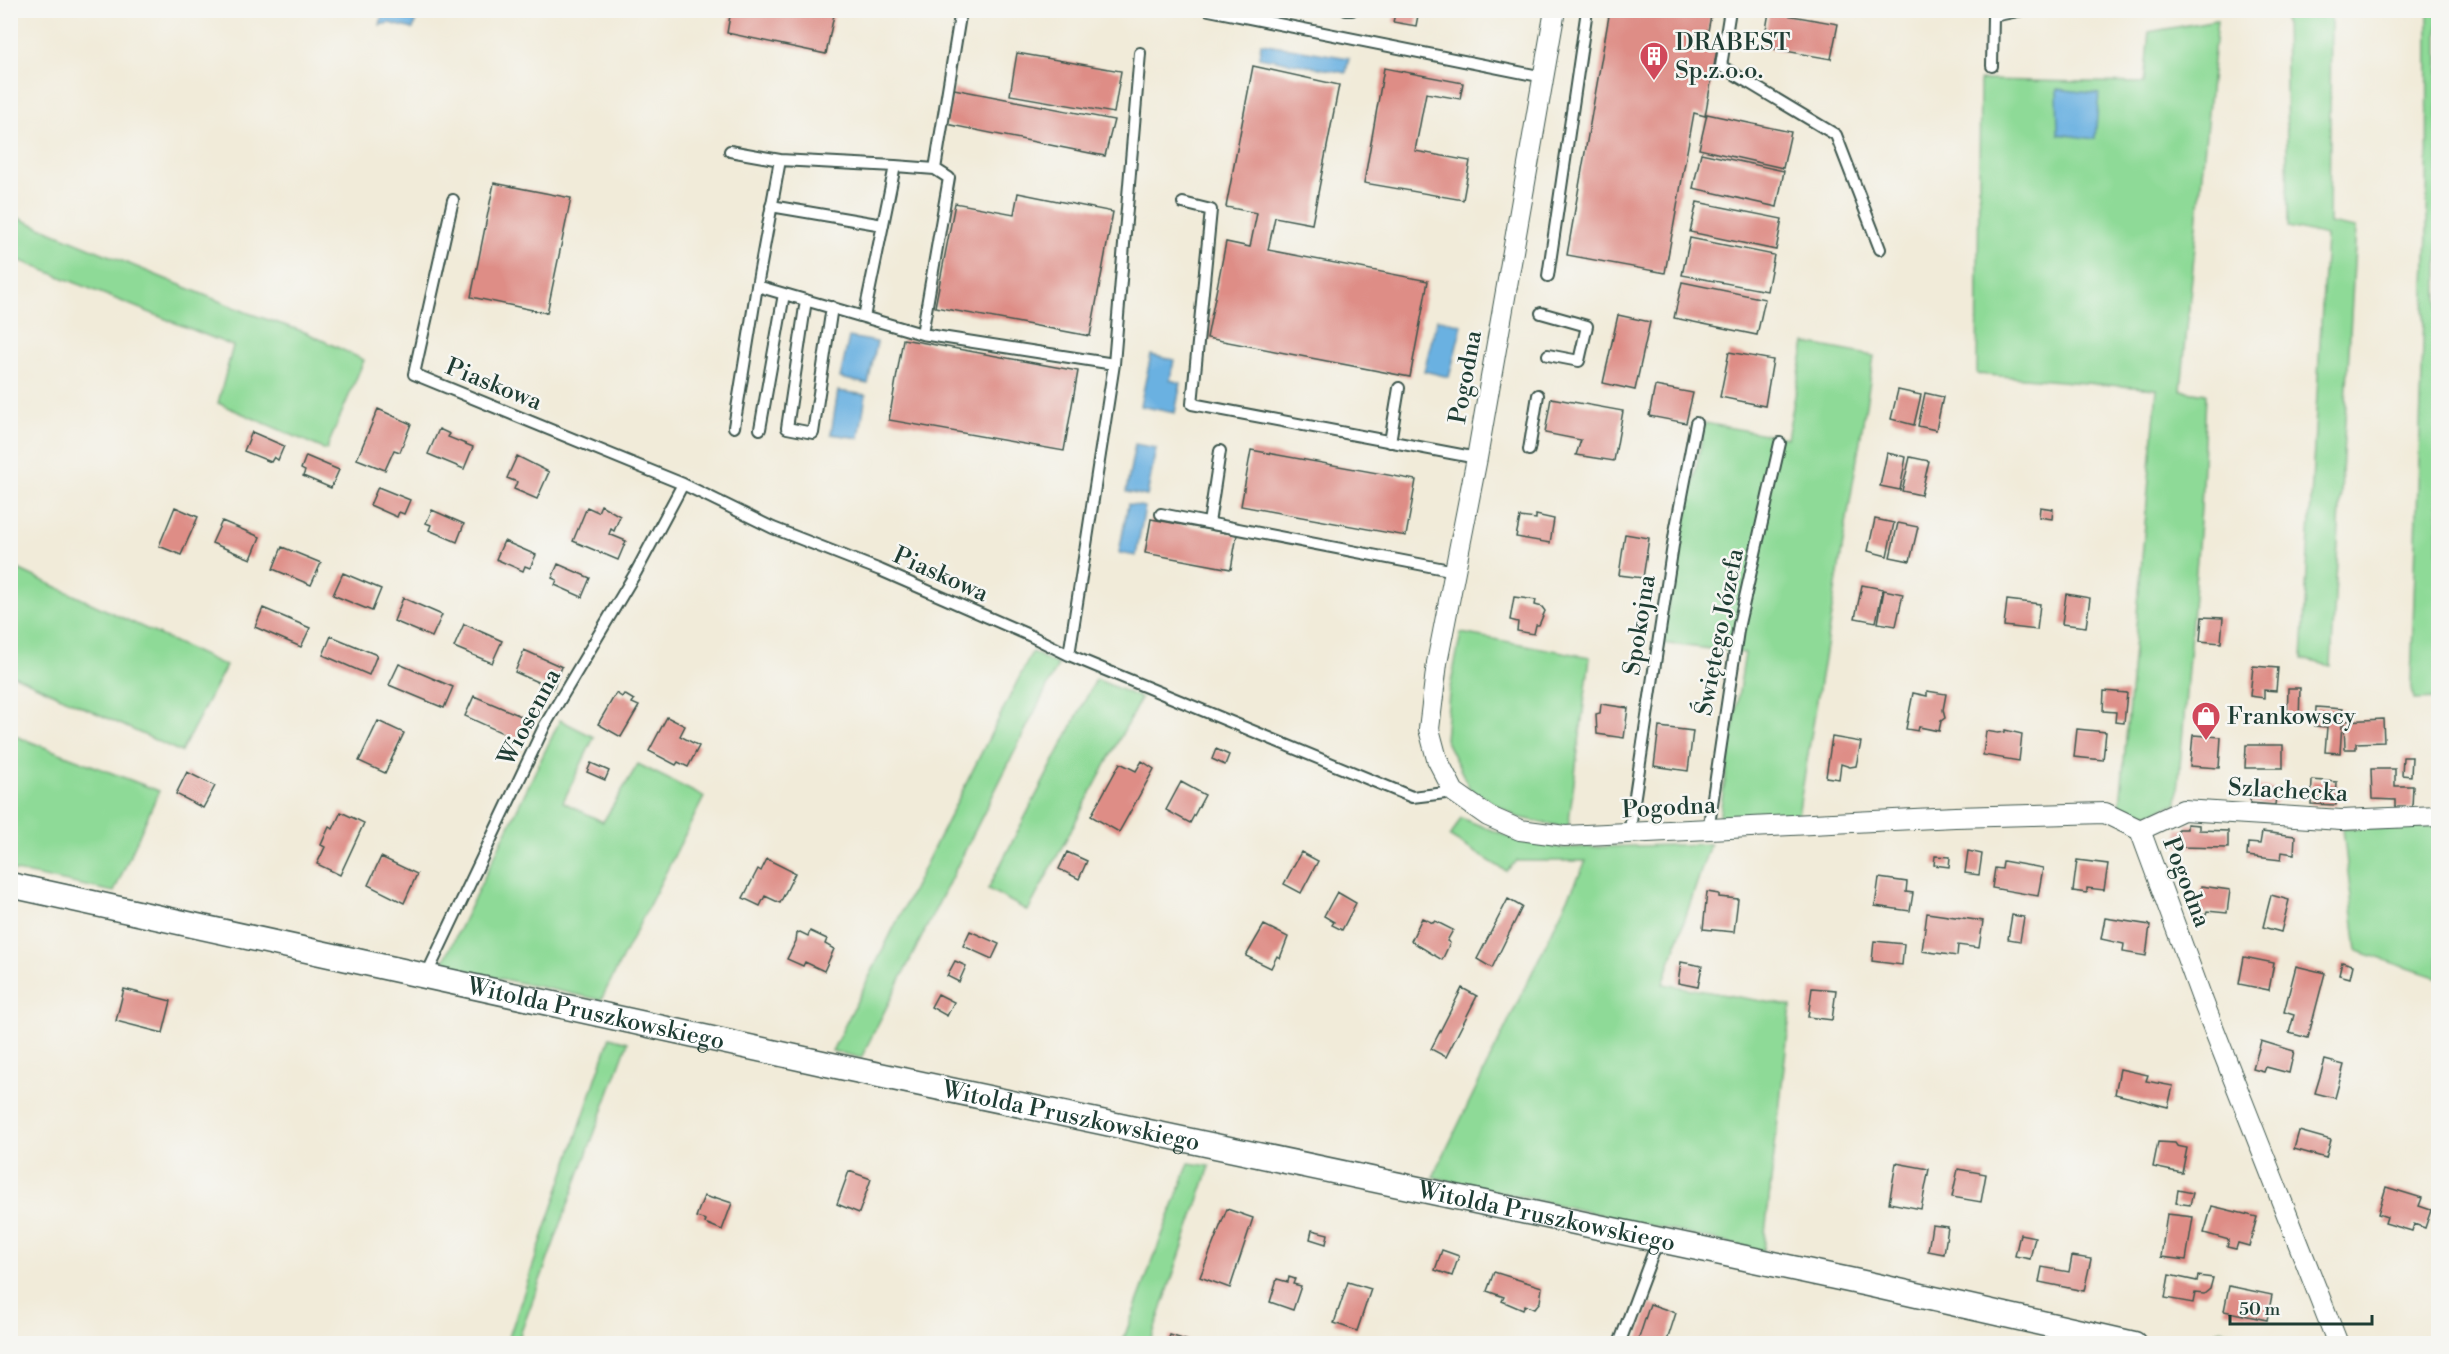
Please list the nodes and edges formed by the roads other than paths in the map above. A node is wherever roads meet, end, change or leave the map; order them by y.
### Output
1 (961, 10) edge
2 (1209, 10) edge
3 (1347, 10) edge
4 (1352, 10) edge
5 (1556, 10) edge
6 (1587, 10) edge
7 (1730, 10) edge
8 (2023, 10) edge
9 (1257, 15) edge
10 (1140, 53) dead end
11 (1992, 66) dead end
12 (1544, 77) junction
13 (730, 152) dead end
14 (780, 160) junction
15 (896, 166) junction
16 (935, 169) junction
17 (453, 201) dead end
18 (1183, 203) dead end
19 (771, 206) junction
20 (883, 225) junction
21 (1880, 249) dead end
22 (1548, 276) dead end
23 (756, 286) junction
24 (784, 294) junction
25 (806, 300) junction
26 (832, 308) junction
27 (1541, 313) dead end
28 (864, 317) junction
29 (921, 334) junction
30 (1548, 355) dead end
31 (1114, 364) junction
32 (1399, 388) dead end
33 (1538, 395) dead end
34 (1696, 423) dead end
35 (734, 427) dead end
36 (760, 429) dead end
37 (1390, 442) junction
38 (1780, 443) dead end
39 (1529, 450) dead end
40 (1220, 451) dead end
41 (1477, 458) junction
42 (683, 484) junction
43 (1161, 514) dead end
44 (1209, 523) junction
45 (1455, 571) junction
46 (1069, 655) junction
47 (1454, 792) junction
48 (2439, 816) edge
49 (2140, 830) junction
50 (1708, 831) junction
51 (1629, 835) junction
52 (10, 885) edge
53 (426, 976) junction
54 (1658, 1240) junction
55 (1619, 1344) edge
56 (2134, 1344) edge
57 (2338, 1344) edge

1 - 16 lane
2 - 9 lane
3 - 4 lane
5 - 12 street, Pogodna
6 - 22 lane
7 - 21 lane
8 - 11 lane
9 - 12 lane
10 - 31 lane
12 - 41 street, Pogodna
13 - 14 lane
14 - 15 lane
14 - 19 lane
15 - 16 lane
15 - 20 lane
16 - 29 lane
17 - 42 lane, Piaskowa
18 - 37 lane
19 - 20 lane
19 - 23 lane
20 - 28 lane
23 - 24 lane
23 - 35 lane
24 - 25 lane
24 - 36 lane
25 - 26 lane
25 - 26 lane
26 - 28 lane
27 - 30 lane
28 - 29 lane
29 - 31 lane
31 - 46 lane
32 - 37 lane
33 - 39 lane
34 - 51 lane, Spokojna
37 - 41 lane
38 - 50 lane, Świętego Józefa
40 - 44 lane
41 - 45 street, Pogodna
42 - 46 lane, Piaskowa
42 - 53 lane, Wiosenna
43 - 44 lane
44 - 45 lane
45 - 47 street, Pogodna
46 - 47 lane, Piaskowa
47 - 51 street, Pogodna
48 - 49 street, Szlachecka
49 - 50 street, Pogodna
49 - 57 street, Pogodna
50 - 51 street, Pogodna
52 - 53 street, Witolda Pruszkowskiego
53 - 54 street, Witolda Pruszkowskiego
54 - 55 lane
54 - 56 street, Witolda Pruszkowskiego

